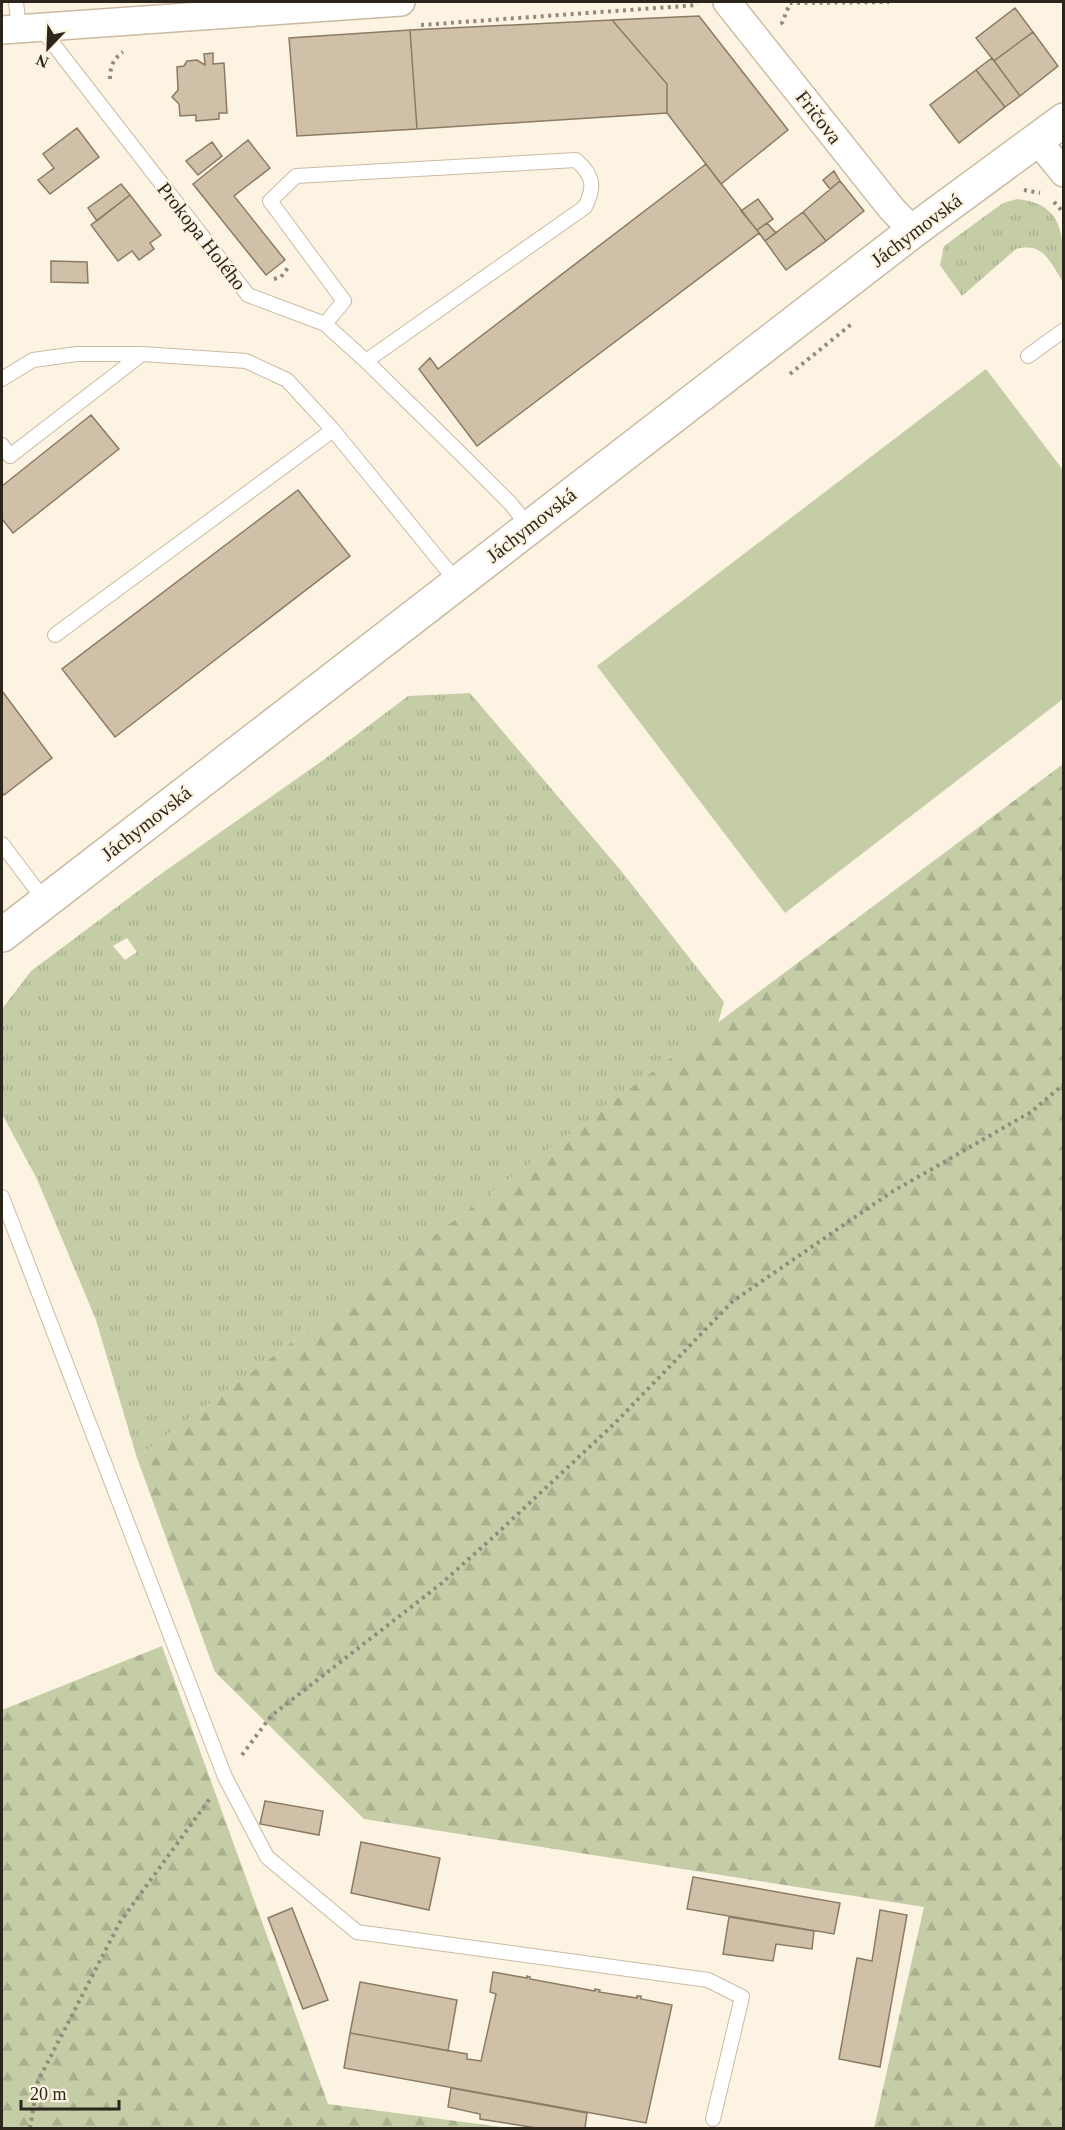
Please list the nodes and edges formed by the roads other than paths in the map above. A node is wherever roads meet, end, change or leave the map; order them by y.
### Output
1 (16, 2) edge
2 (718, 3) edge
3 (405, 14) edge
4 (20, 28) edge
5 (1064, 120) edge
6 (1037, 140) junction
7 (1064, 173) edge
8 (914, 231) junction
9 (325, 324) junction
10 (1064, 330) edge
11 (142, 354) junction
12 (1028, 356) dead end
13 (366, 361) junction
14 (2, 379) edge
15 (333, 430) junction
16 (2, 445) edge
17 (529, 527) junction
18 (457, 582) junction
19 (55, 635) dead end
20 (2, 844) edge
21 (45, 902) junction
22 (2, 935) edge
23 (2, 1197) edge
24 (713, 2119) dead end

1 - 4 lane
2 - 8 street, Fričova
3 - 4 street
4 - 9 lane, Prokopa Holého
5 - 6 street, Jáchymovská
6 - 7 street
6 - 8 street, Jáchymovská
8 - 17 street, Jáchymovská
9 - 13 lane, Prokopa Holého
9 - 13 lane
10 - 12 lane
11 - 14 lane
11 - 15 lane
11 - 16 lane
13 - 17 lane, Prokopa Holého
15 - 18 lane
15 - 19 lane
17 - 18 street, Jáchymovská
18 - 21 street, Jáchymovská
20 - 21 lane
21 - 22 street, Jáchymovská
23 - 24 lane

